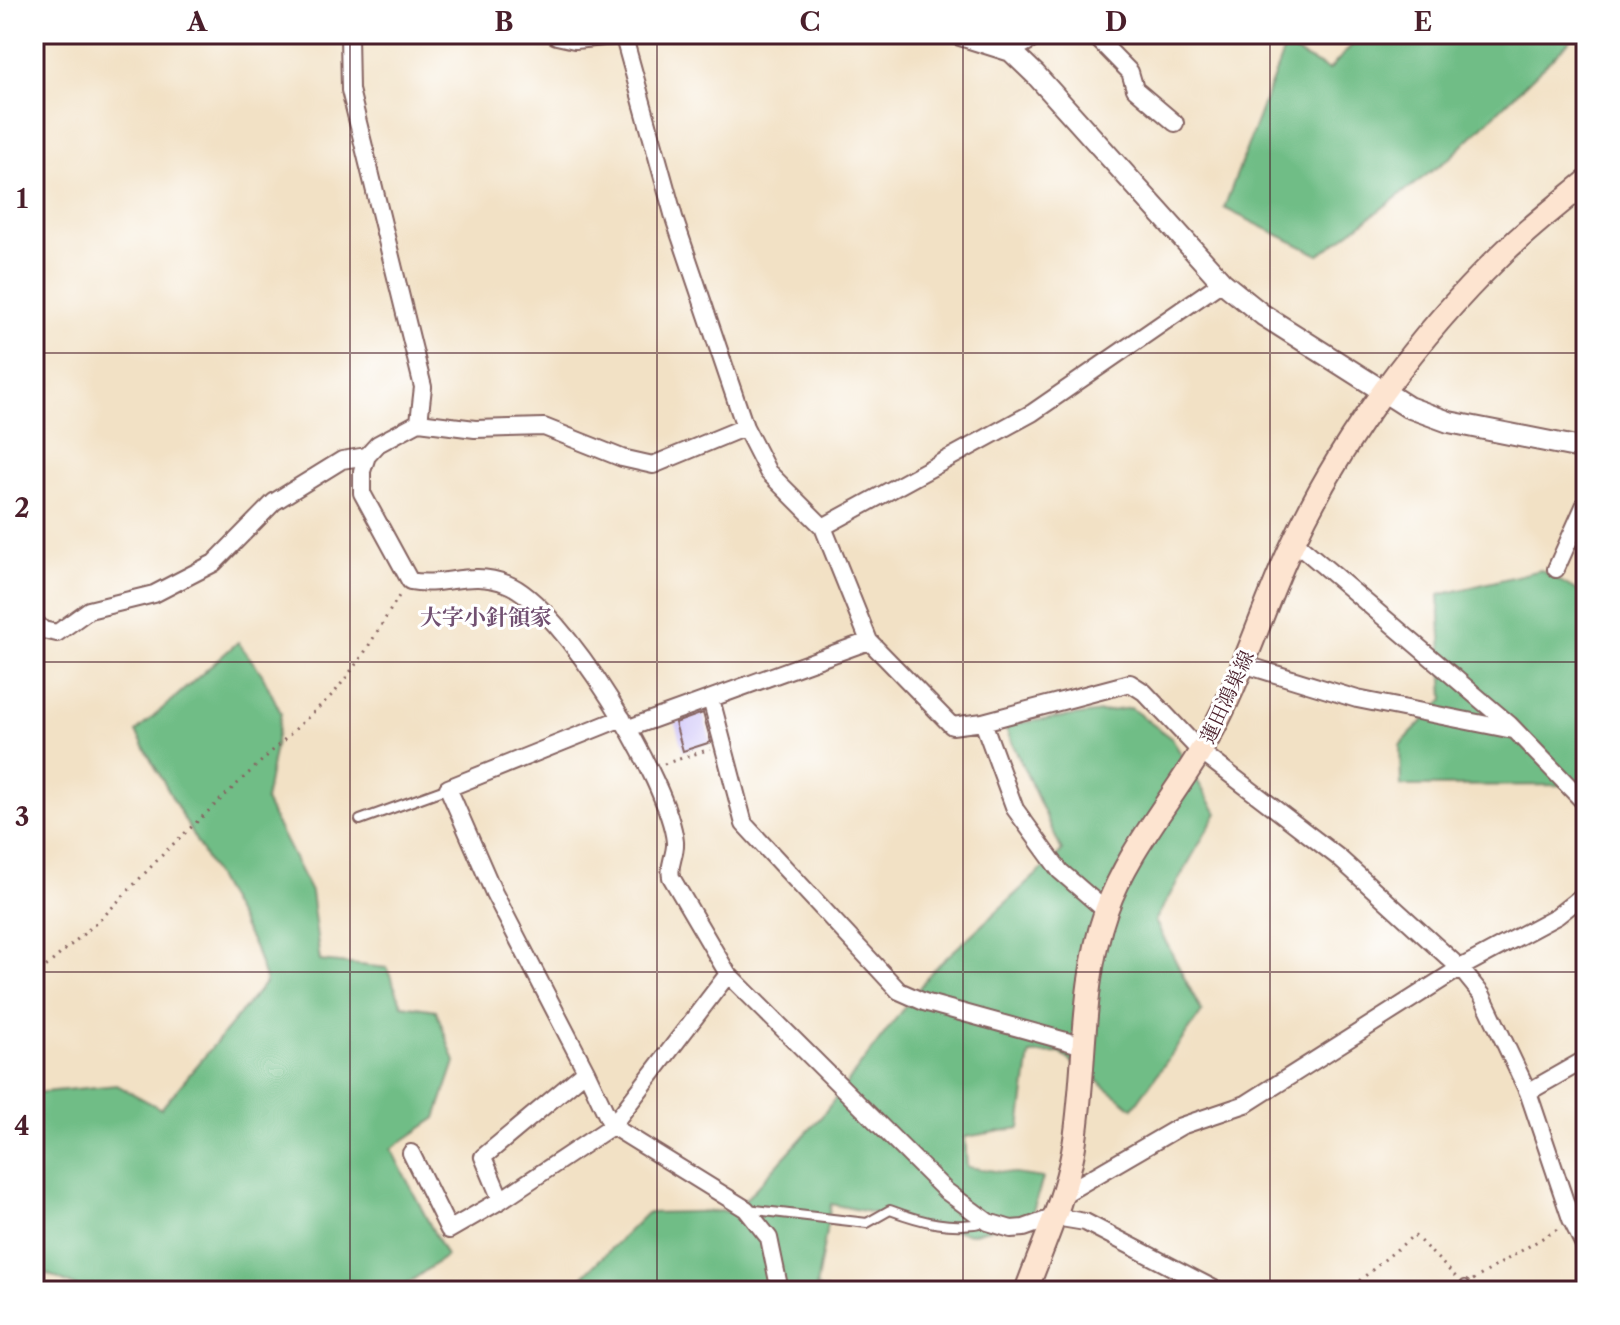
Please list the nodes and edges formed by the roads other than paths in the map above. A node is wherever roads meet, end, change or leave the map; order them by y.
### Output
1 (349, 34) edge
2 (557, 34) edge
3 (613, 34) edge
4 (623, 34) edge
5 (960, 34) edge
6 (1043, 34) edge
7 (1093, 34) edge
8 (1011, 51) junction
9 (1175, 123) dead end
10 (1586, 182) edge
11 (1222, 282) junction
12 (1384, 392) junction
13 (419, 422) junction
14 (745, 427) junction
15 (1586, 449) edge
16 (367, 456) junction
17 (1586, 502) edge
18 (823, 527) junction
19 (1294, 541) junction
20 (1556, 569) dead end
21 (34, 621) edge
22 (869, 641) junction
23 (1243, 664) junction
24 (711, 699) junction
25 (983, 722) junction
26 (625, 723) junction
27 (1515, 731) junction
28 (1201, 752) junction
29 (448, 788) junction
30 (1586, 804) edge
31 (360, 820) dead end
32 (1586, 893) edge
33 (1106, 911) junction
34 (1460, 968) junction
35 (728, 974) junction
36 (1084, 1046) junction
37 (1586, 1059) edge
38 (586, 1071) junction
39 (1528, 1092) junction
40 (612, 1126) junction
41 (411, 1153) dead end
42 (1064, 1194) junction
43 (501, 1200) junction
44 (746, 1209) junction
45 (1578, 1214) edge
46 (1055, 1217) junction
47 (988, 1222) junction
48 (1586, 1249) edge
49 (780, 1291) edge
50 (1026, 1291) edge
51 (1218, 1291) edge

1 - 13 street
2 - 3 street
4 - 14 street
5 - 8 street
6 - 8 street
7 - 9 street
8 - 11 street
10 - 12 main road, 蓮田鴻巣線
11 - 12 street
11 - 18 street
12 - 15 street
12 - 19 main road, 蓮田鴻巣線
13 - 14 street
13 - 16 street
14 - 18 street
16 - 21 street
16 - 26 street
17 - 20 street
18 - 22 street
19 - 23 main road, 蓮田鴻巣線
19 - 27 street
22 - 24 street
22 - 25 street
23 - 27 street
23 - 28 main road, 蓮田鴻巣線
24 - 26 street
24 - 36 street
25 - 28 street
25 - 33 street
26 - 29 street
26 - 35 street
27 - 30 street
28 - 33 main road, 蓮田鴻巣線
28 - 34 street
29 - 31 lane
29 - 38 street
32 - 34 street
33 - 36 main road, 蓮田鴻巣線
34 - 39 street
34 - 42 street
35 - 40 street
35 - 47 street
36 - 42 main road, 蓮田鴻巣線
37 - 39 street
38 - 40 street
38 - 43 street
39 - 45 street
40 - 43 street
40 - 44 street
41 - 43 street
42 - 46 main road, 蓮田鴻巣線
44 - 47 lane
44 - 49 street
45 - 48 street
46 - 47 street
46 - 50 main road, 蓮田鴻巣線
46 - 51 street

